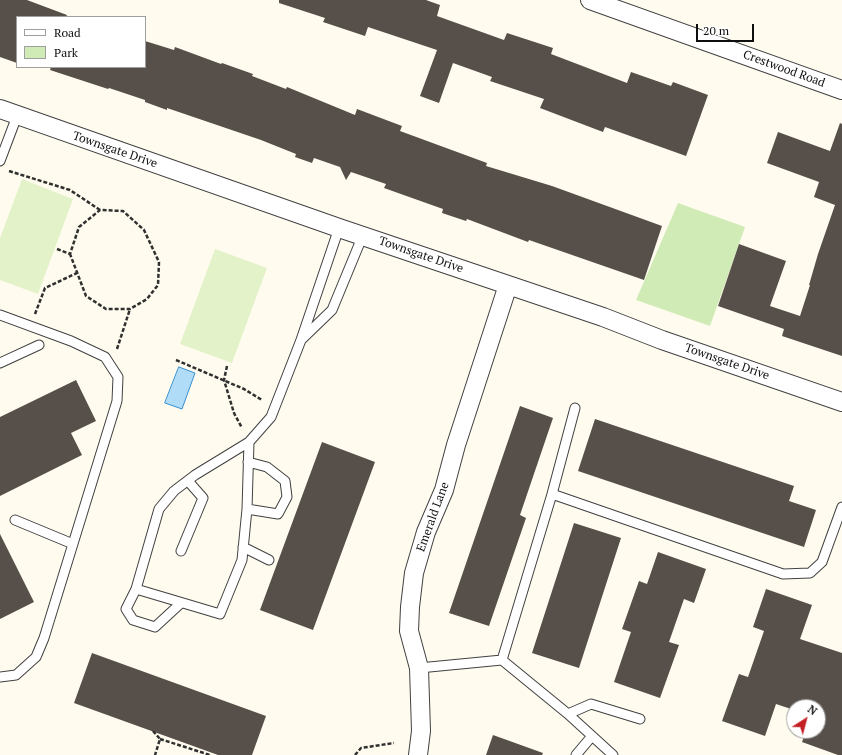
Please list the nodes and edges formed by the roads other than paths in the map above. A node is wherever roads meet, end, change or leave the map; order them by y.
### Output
1 (590, 0) edge
2 (842, 90) edge
3 (0, 109) edge
4 (17, 116) junction
5 (0, 161) edge
6 (339, 228) junction
7 (363, 235) junction
8 (508, 285) junction
9 (0, 315) edge
10 (302, 340) junction
11 (39, 345) dead end
12 (0, 363) edge
13 (842, 402) edge
14 (575, 408) dead end
15 (249, 442) junction
16 (248, 462) junction
17 (188, 481) junction
18 (552, 494) junction
19 (842, 507) edge
20 (246, 509) junction
21 (15, 520) dead end
22 (73, 544) junction
23 (243, 547) junction
24 (181, 551) dead end
25 (269, 560) dead end
26 (136, 590) junction
27 (181, 603) junction
28 (502, 660) junction
29 (419, 668) junction
30 (0, 677) edge
31 (568, 714) junction
32 (640, 719) dead end
33 (592, 736) junction
34 (418, 755) edge
35 (576, 755) edge
36 (612, 755) edge

1 - 2 street, Crestwood Road
3 - 4 street, Townsgate Drive
4 - 5 lane
4 - 6 street, Townsgate Drive
6 - 7 street, Townsgate Drive
6 - 10 lane
7 - 8 street, Townsgate Drive
7 - 10 lane
8 - 13 street, Townsgate Drive
8 - 29 street, Emerald Lane
9 - 22 lane
10 - 15 lane
11 - 12 lane
14 - 18 lane
15 - 16 lane
15 - 17 lane
16 - 20 lane
16 - 20 lane
17 - 24 lane
17 - 26 lane
18 - 19 lane
18 - 28 lane
20 - 23 lane
21 - 22 lane
22 - 30 lane
23 - 25 lane
23 - 27 lane
26 - 27 lane
26 - 27 lane
28 - 29 lane
28 - 31 lane
29 - 34 street, Emerald Lane
31 - 32 lane
31 - 33 lane
33 - 35 lane
33 - 36 lane

